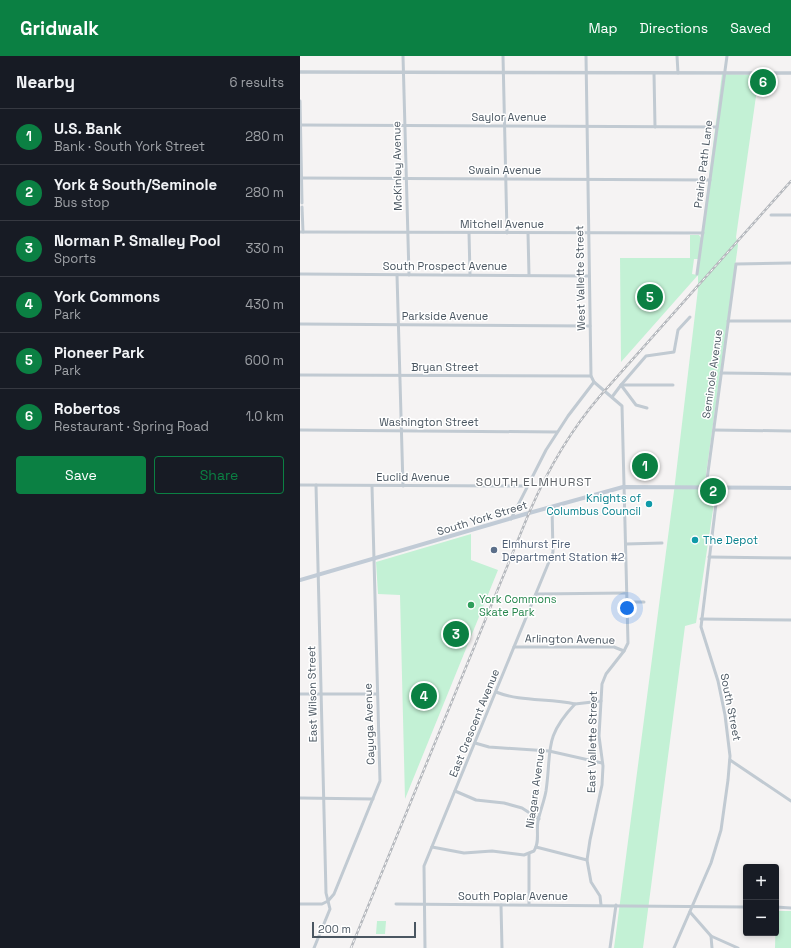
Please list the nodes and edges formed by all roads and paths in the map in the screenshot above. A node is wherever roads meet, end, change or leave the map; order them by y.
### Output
1 (404, 56) edge
2 (503, 56) edge
3 (586, 56) edge
4 (677, 56) edge
5 (727, 56) edge
6 (300, 72) edge
7 (404, 72) junction
8 (504, 73) junction
9 (586, 73) junction
10 (654, 73) junction
11 (678, 73) junction
12 (724, 73) junction
13 (791, 73) edge
14 (300, 101) edge
15 (300, 125) edge
16 (405, 126) junction
17 (504, 126) junction
18 (587, 126) junction
19 (655, 126) junction
20 (717, 127) junction
21 (301, 178) edge
22 (406, 179) junction
23 (505, 179) junction
24 (588, 180) junction
25 (710, 180) junction
26 (302, 203) dead end
27 (302, 207) dead end
28 (771, 215) dead end
29 (791, 215) edge
30 (302, 232) edge
31 (408, 232) junction
32 (469, 232) junction
33 (507, 233) junction
34 (528, 233) junction
35 (588, 233) junction
36 (703, 233) junction
37 (791, 263) edge
38 (300, 274) edge
39 (697, 274) dead end
40 (397, 275) junction
41 (409, 275) junction
42 (470, 275) junction
43 (529, 275) junction
44 (589, 276) junction
45 (690, 316) dead end
46 (728, 321) junction
47 (791, 321) edge
48 (300, 324) edge
49 (399, 325) junction
50 (590, 326) junction
51 (721, 373) junction
52 (791, 374) edge
53 (300, 375) edge
54 (400, 375) junction
55 (591, 376) junction
56 (594, 382) junction
57 (620, 385) junction
58 (673, 385) dead end
59 (612, 397) junction
60 (648, 408) dead end
61 (300, 430) edge
62 (402, 430) junction
63 (714, 430) junction
64 (791, 431) edge
65 (557, 432) junction
66 (300, 485) edge
67 (316, 485) junction
68 (372, 486) junction
69 (403, 486) junction
70 (526, 486) junction
71 (623, 487) junction
72 (706, 487) junction
73 (718, 487) junction
74 (791, 488) edge
75 (552, 506) junction
76 (511, 519) junction
77 (662, 543) dead end
78 (626, 544) junction
79 (709, 557) junction
80 (791, 558) edge
81 (374, 559) junction
82 (318, 575) junction
83 (300, 580) edge
84 (626, 593) junction
85 (536, 594) junction
86 (627, 602) junction
87 (644, 602) dead end
88 (701, 619) junction
89 (791, 620) edge
90 (514, 647) junction
91 (624, 651) junction
92 (496, 692) junction
93 (300, 694) edge
94 (321, 694) junction
95 (378, 694) junction
96 (601, 701) junction
97 (575, 704) junction
98 (475, 743) junction
99 (549, 751) junction
100 (730, 760) junction
101 (602, 763) junction
102 (456, 791) junction
103 (300, 798) edge
104 (324, 798) junction
105 (374, 799) junction
106 (791, 801) edge
107 (539, 819) junction
108 (432, 847) junction
109 (536, 847) junction
110 (528, 854) junction
111 (587, 860) junction
112 (328, 901) junction
113 (300, 904) edge
114 (396, 904) dead end
115 (424, 904) junction
116 (529, 904) junction
117 (501, 905) junction
118 (601, 905) junction
119 (616, 905) junction
120 (692, 906) junction
121 (743, 907) edge
122 (779, 907) edge
123 (791, 908) edge
124 (690, 912) junction
125 (711, 936) junction
126 (314, 948) edge
127 (426, 948) edge
128 (502, 948) edge
129 (610, 948) edge
130 (674, 948) edge
131 (712, 948) edge
132 (738, 948) edge

1 - 7 street, McKinley Avenue
2 - 8 street
3 - 9 street, West Vallette Street
4 - 11 street
5 - 12 street, Prairie Path Lane
6 - 7 street
7 - 8 street
7 - 16 street, McKinley Avenue
8 - 9 street
8 - 17 street
9 - 10 street
9 - 18 street, West Vallette Street
10 - 11 street
10 - 19 street
11 - 12 street
12 - 13 street
12 - 20 street, Prairie Path Lane
14 - 15 street
15 - 16 street, Saylor Avenue
15 - 21 street
16 - 17 street, Saylor Avenue
16 - 22 street, McKinley Avenue
17 - 18 street, Saylor Avenue
17 - 23 street
18 - 19 street, Saylor Avenue
18 - 24 street, West Vallette Street
19 - 20 street, Saylor Avenue
20 - 25 street, Prairie Path Lane
21 - 22 street, Swain Avenue
21 - 26 street
22 - 23 street, Swain Avenue
22 - 31 street, McKinley Avenue
23 - 24 street, Swain Avenue
23 - 33 street
24 - 25 street, Swain Avenue
24 - 35 street, West Vallette Street
25 - 36 street, Prairie Path Lane
27 - 30 street
28 - 29 street
30 - 31 street, Mitchell Avenue
31 - 32 street, Mitchell Avenue
31 - 41 street, McKinley Avenue
32 - 33 street, Mitchell Avenue
32 - 42 street
33 - 34 street, Mitchell Avenue
34 - 35 street, Mitchell Avenue
34 - 43 street
35 - 36 street, Mitchell Avenue
35 - 44 street, West Vallette Street
36 - 39 street, Prairie Path Lane
37 - 46 street, Seminole Avenue
38 - 40 street, South Prospect Avenue
40 - 41 street, South Prospect Avenue
40 - 49 street
41 - 42 street, South Prospect Avenue
42 - 43 street, South Prospect Avenue
43 - 44 street, South Prospect Avenue
44 - 50 street, West Vallette Street
45 - 57 street
46 - 47 street
46 - 51 street, Seminole Avenue
48 - 49 street, Parkside Avenue
49 - 50 street, Parkside Avenue
49 - 54 street
50 - 55 street, West Vallette Street
51 - 52 street
51 - 63 street, Seminole Avenue
53 - 54 street, Bryan Street
54 - 55 street, Bryan Street
54 - 62 street
55 - 56 street, West Vallette Street
56 - 59 street, West Vallette Street
56 - 65 street
57 - 58 street
57 - 59 street
57 - 60 street
59 - 71 street, West Vallette Street
61 - 62 street, Washington Street
62 - 65 street, Washington Street
62 - 69 street
63 - 64 street
63 - 72 street, Seminole Avenue
65 - 70 street
66 - 67 street, Euclid Avenue
67 - 68 street, Euclid Avenue
67 - 82 street, East Wilson Street
68 - 69 street, Euclid Avenue
68 - 81 street, Cayuga Avenue
69 - 70 street, Euclid Avenue
70 - 76 street
71 - 72 main road, South York Street
71 - 75 main road, South York Street
71 - 78 street, East Vallette Street
72 - 73 main road, South York Street
73 - 74 main road, South York Street
73 - 79 street, South Street
75 - 76 main road, South York Street
75 - 85 street, East Crescent Avenue
76 - 81 main road, South York Street
77 - 78 street
78 - 84 street, East Vallette Street
79 - 80 street
79 - 88 street, South Street
81 - 82 main road, South York Street
81 - 95 street, Cayuga Avenue
82 - 83 main road, South York Street
82 - 94 street, East Wilson Street
84 - 85 street
84 - 86 street, East Vallette Street
85 - 90 street, East Crescent Avenue
86 - 87 street
86 - 91 street, East Vallette Street
88 - 89 street
88 - 100 street, South Street
90 - 91 street, Arlington Avenue
90 - 92 street, East Crescent Avenue
91 - 96 street, East Vallette Street
92 - 97 street
92 - 98 street, East Crescent Avenue
93 - 94 street
94 - 95 street
94 - 104 street, East Wilson Street
95 - 105 street, Cayuga Avenue
96 - 97 street
96 - 101 street, East Vallette Street
97 - 99 street, Niagara Avenue
98 - 99 street
98 - 102 street, East Crescent Avenue
99 - 101 street
99 - 107 street, Niagara Avenue
100 - 106 street
100 - 120 street, South Street
101 - 111 street, East Vallette Street
102 - 107 street
102 - 108 street, East Crescent Avenue
103 - 104 street
104 - 105 street
104 - 112 street, East Wilson Street
105 - 112 street, Cayuga Avenue
107 - 109 street, Niagara Avenue
108 - 110 street
108 - 115 street, East Crescent Avenue
109 - 110 street
109 - 111 street
110 - 116 street
111 - 118 street, East Vallette Street
112 - 113 street
112 - 126 street, Cayuga Avenue
114 - 115 street, South Poplar Avenue
115 - 117 street, South Poplar Avenue
115 - 127 street, East Crescent Avenue
116 - 117 street, South Poplar Avenue
116 - 118 street, South Poplar Avenue
117 - 128 street
118 - 119 street, South Poplar Avenue
119 - 120 street
119 - 129 street
120 - 121 street
120 - 124 street, South Street
122 - 123 street
124 - 125 street
124 - 130 street, South Street
125 - 131 street
125 - 132 street

